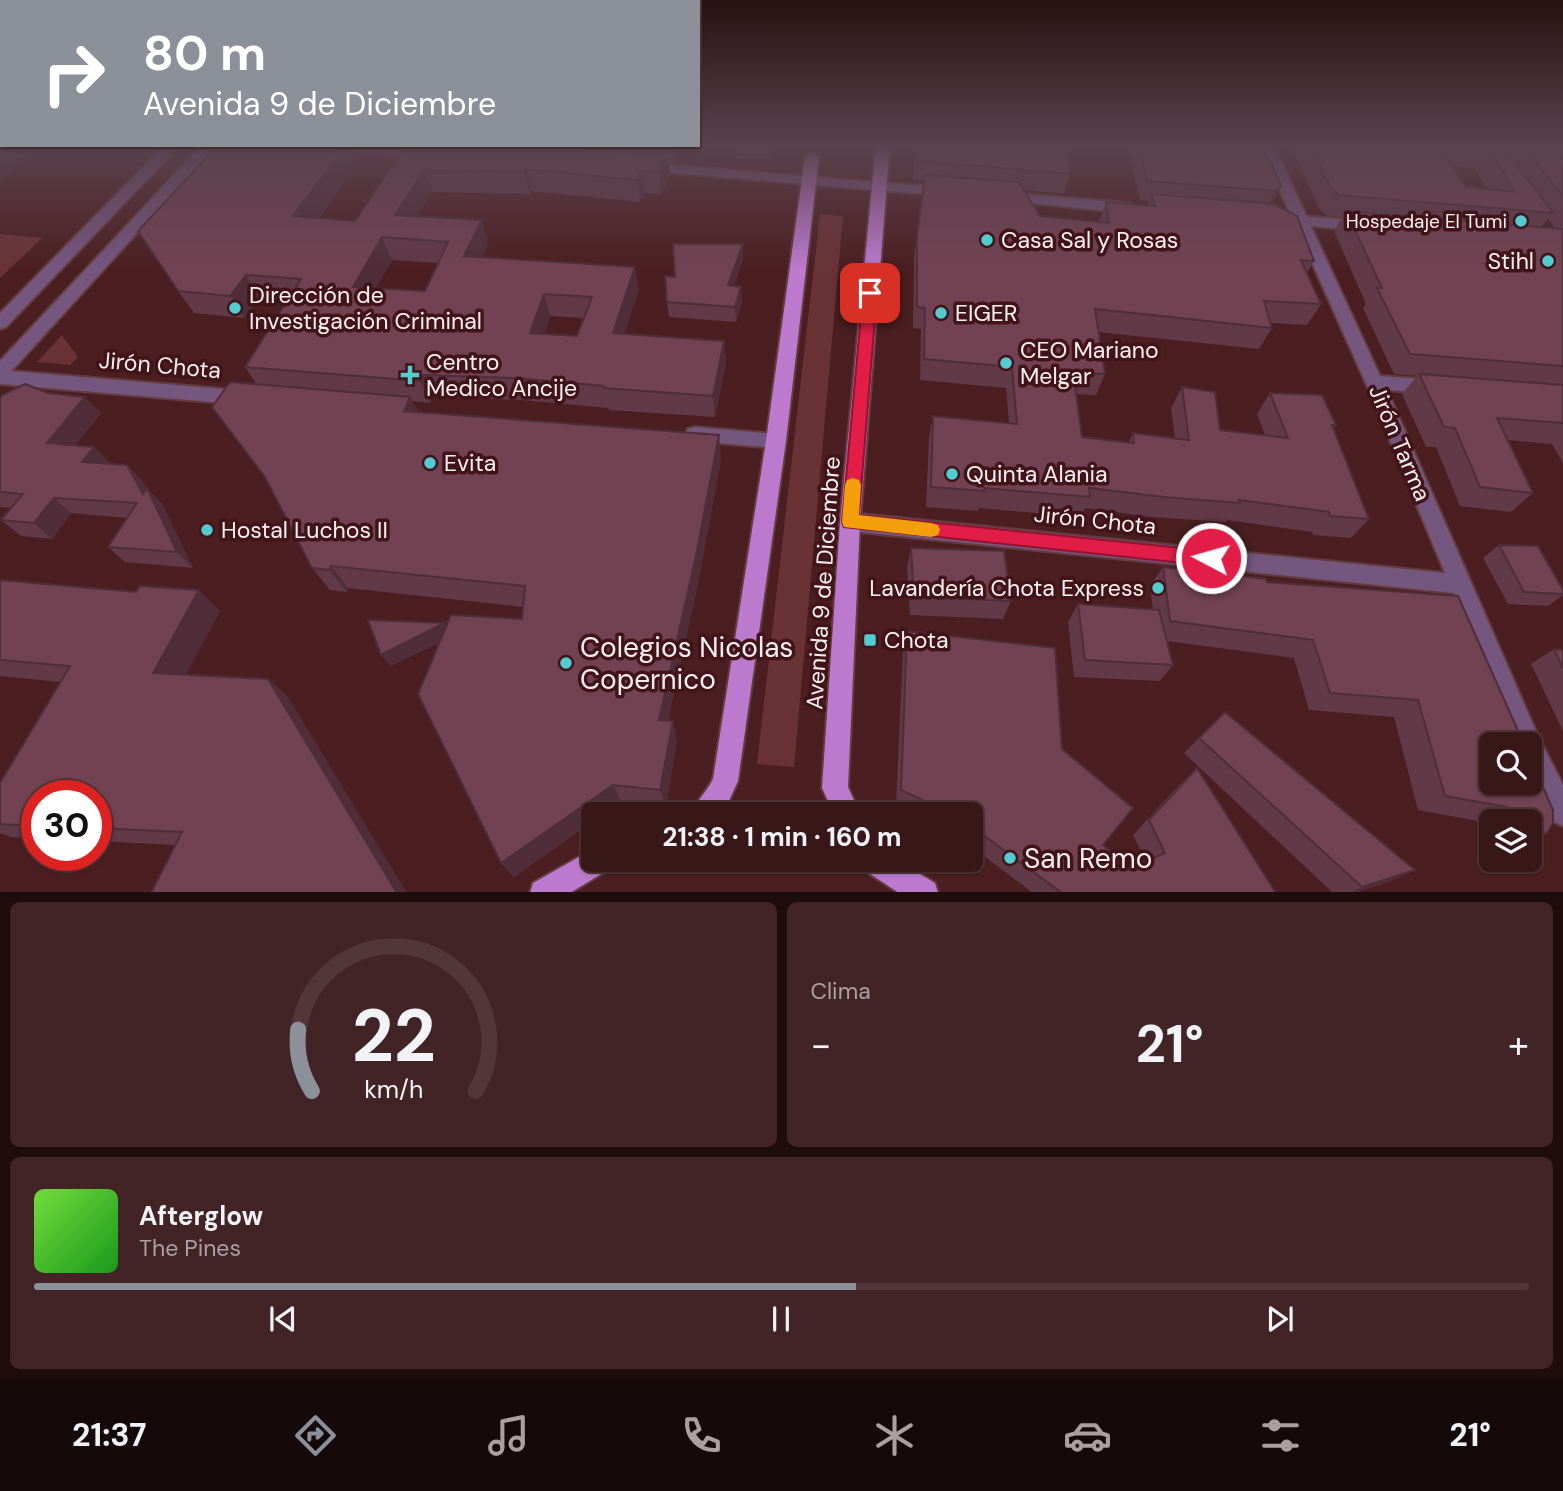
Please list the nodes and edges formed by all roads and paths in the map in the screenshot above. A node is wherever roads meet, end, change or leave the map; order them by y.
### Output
1 (134, 186) edge
2 (172, 186) edge
3 (809, 186) edge
4 (867, 186) edge
5 (1286, 186) edge
6 (879, 187) junction
7 (964, 194) edge
8 (992, 196) edge
9 (1142, 209) edge
10 (1262, 218) edge
11 (1303, 221) junction
12 (1386, 228) edge
13 (0, 323) edge
14 (0, 372) edge
15 (0, 377) edge
16 (1374, 382) junction
17 (1455, 388) edge
18 (265, 400) edge
19 (679, 433) edge
20 (776, 441) junction
21 (850, 522) junction
22 (1460, 584) junction
23 (1523, 732) edge
24 (1542, 771) edge
25 (715, 802) edge
26 (841, 802) edge
27 (1563, 813) edge
28 (581, 871) edge
29 (892, 872) edge
30 (543, 892) edge
31 (925, 892) edge

1 - 13 street
2 - 14 street
3 - 20 main road
4 - 6 street
5 - 11 street, Jirón Tarma
6 - 7 street
6 - 21 main road, Avenida 9 de Diciembre
8 - 9 street
10 - 11 street
11 - 12 street
11 - 16 street, Jirón Tarma
15 - 18 street, Jirón Chota
16 - 17 street
16 - 22 street, Jirón Tarma
19 - 20 street
20 - 25 main road
21 - 22 street, Jirón Chota
21 - 26 main road, Avenida 9 de Diciembre
22 - 23 street, Jirón Tarma
24 - 27 street, Jirón Tarma
28 - 30 main road
29 - 31 main road

